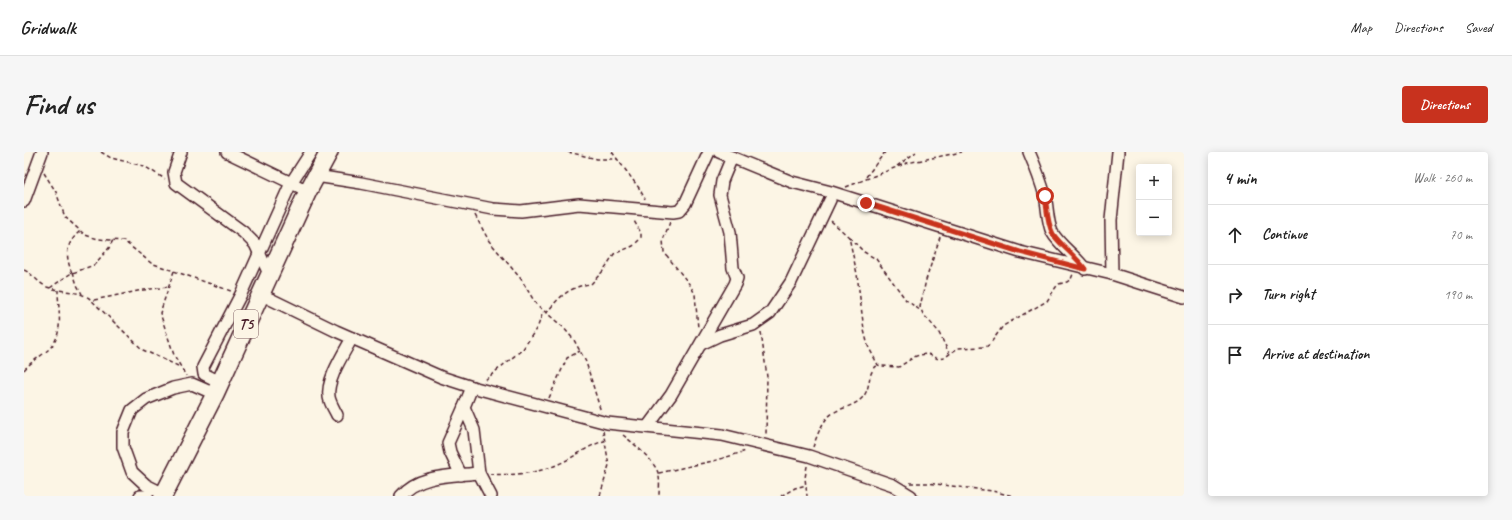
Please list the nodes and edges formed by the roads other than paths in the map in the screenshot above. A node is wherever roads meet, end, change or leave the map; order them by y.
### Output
1 (180, 152) edge
2 (227, 152) edge
3 (311, 152) edge
4 (329, 152) edge
5 (709, 152) edge
6 (719, 152) edge
7 (1029, 152) edge
8 (1118, 152) edge
9 (41, 157) edge
10 (732, 157) junction
11 (316, 176) junction
12 (291, 183) junction
13 (308, 191) junction
14 (830, 196) junction
15 (24, 201) edge
16 (260, 253) junction
17 (1085, 269) junction
18 (1112, 274) junction
19 (270, 276) junction
20 (260, 294) junction
21 (1184, 297) edge
22 (352, 338) junction
23 (701, 344) junction
24 (217, 388) junction
25 (474, 388) junction
26 (464, 407) junction
27 (337, 415) dead end
28 (648, 426) junction
29 (479, 474) junction
30 (461, 475) junction
31 (163, 495) edge
32 (140, 496) edge
33 (147, 496) edge
34 (401, 496) edge
35 (491, 496) edge
36 (911, 496) edge

1 - 16 street
2 - 12 street
3 - 12 street
4 - 11 highway, T5
5 - 11 street
6 - 10 street
7 - 17 street
8 - 18 street
9 - 15 street
10 - 14 street
10 - 23 street
11 - 13 highway, T5
12 - 13 street
12 - 16 street
13 - 19 highway, T5
14 - 17 street
14 - 23 street
16 - 19 street
16 - 24 street
17 - 18 street
18 - 21 street
19 - 20 highway, T5
20 - 22 street
20 - 24 highway, T5
22 - 25 street
22 - 27 street
23 - 28 street
24 - 31 highway, T5
24 - 31 street
25 - 26 street
25 - 28 street
26 - 29 street
26 - 30 street
28 - 36 street
29 - 30 street
29 - 35 street
30 - 34 street
32 - 33 street

